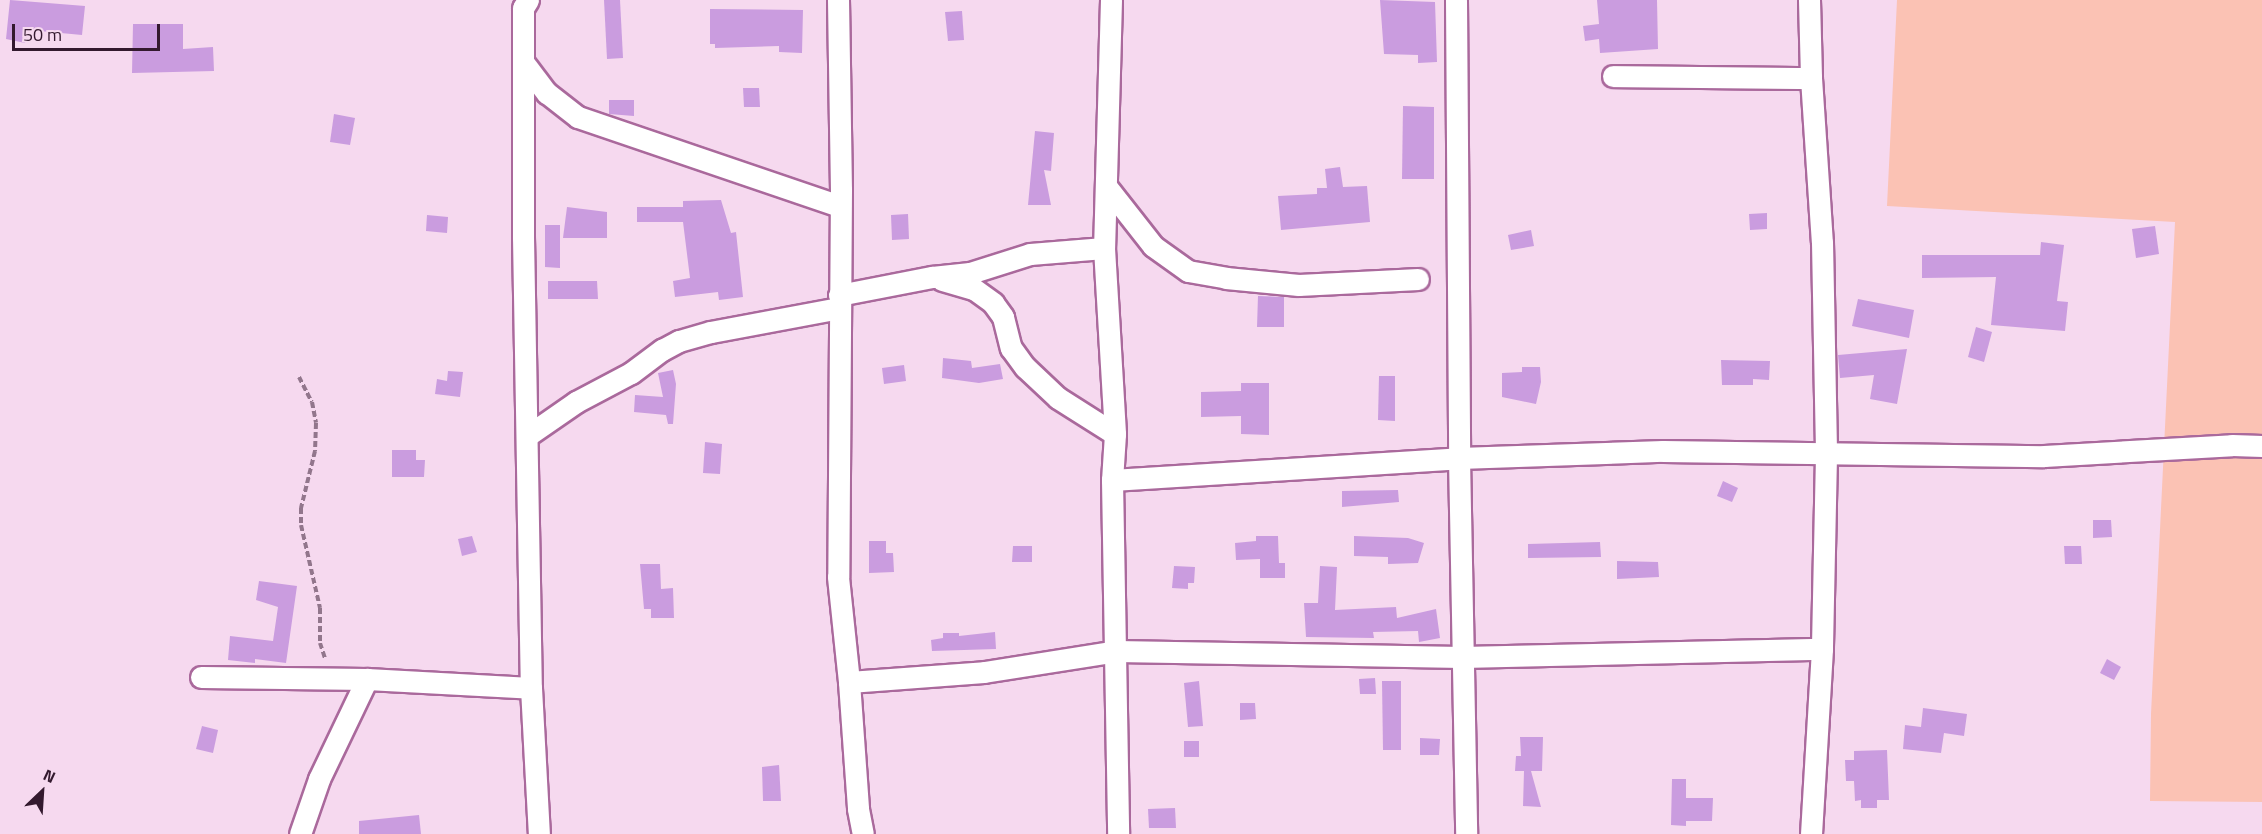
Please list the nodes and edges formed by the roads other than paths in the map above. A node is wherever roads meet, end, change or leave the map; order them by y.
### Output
1 (528, 0) edge
2 (838, 0) edge
3 (1112, 0) edge
4 (1456, 0) edge
5 (1809, 0) edge
6 (524, 63) junction
7 (1613, 76) dead end
8 (1811, 78) junction
9 (1106, 186) junction
10 (840, 206) junction
11 (1104, 248) junction
12 (932, 277) junction
13 (1418, 279) dead end
14 (839, 301) junction
15 (1115, 434) junction
16 (527, 436) junction
17 (2262, 446) edge
18 (1826, 455) junction
19 (1459, 458) junction
20 (1112, 480) junction
21 (1822, 649) junction
22 (1116, 651) junction
23 (1462, 657) junction
24 (201, 677) dead end
25 (367, 679) junction
26 (849, 682) junction
27 (531, 688) junction
28 (300, 834) edge
29 (539, 834) edge
30 (863, 834) edge
31 (1118, 834) edge
32 (1466, 834) edge
33 (1811, 834) edge

1 - 6 street
2 - 10 street
3 - 9 street
4 - 19 street
5 - 8 street
6 - 10 street
6 - 16 street
7 - 8 street
8 - 18 street
9 - 11 street
9 - 13 street
10 - 14 street
11 - 12 street
11 - 15 street
12 - 14 street
12 - 15 street
14 - 16 street
14 - 26 street
15 - 20 street
16 - 27 street
17 - 18 street
18 - 19 street
18 - 21 street
19 - 20 street
19 - 23 street
20 - 22 street
21 - 23 street
21 - 33 street
22 - 23 street
22 - 26 street
22 - 31 street
23 - 32 street
24 - 25 street
25 - 27 street
25 - 28 street
26 - 30 street
27 - 29 street

